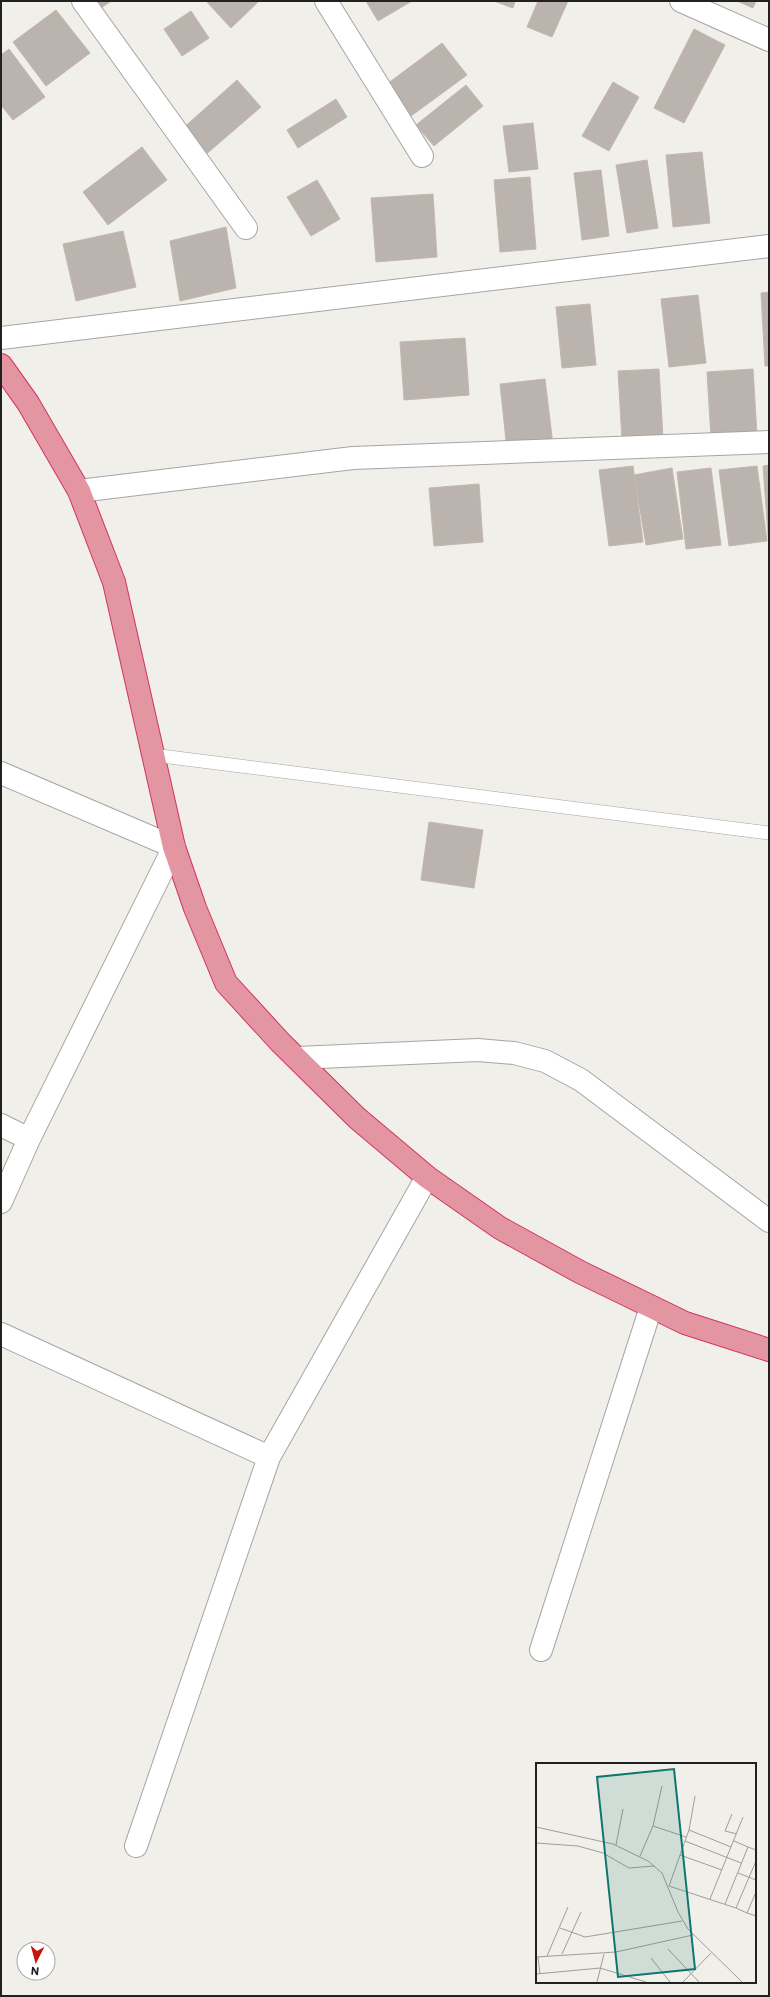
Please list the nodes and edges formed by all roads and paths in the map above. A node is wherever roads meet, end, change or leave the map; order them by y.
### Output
1 (83, 1) edge
2 (326, 1) edge
3 (681, 1) edge
4 (769, 40) edge
5 (422, 156) dead end
6 (246, 228) dead end
7 (769, 246) edge
8 (1, 338) edge
9 (1, 365) edge
10 (769, 442) edge
11 (79, 491) junction
12 (153, 755) junction
13 (1, 773) edge
14 (769, 833) edge
15 (174, 847) junction
16 (297, 1058) junction
17 (1, 1125) edge
18 (29, 1139) junction
19 (427, 1177) junction
20 (1, 1202) edge
21 (769, 1221) edge
22 (651, 1307) junction
23 (1, 1334) edge
24 (769, 1350) edge
25 (269, 1457) junction
26 (541, 1650) dead end
27 (136, 1846) dead end

1 - 6 street
2 - 5 street
3 - 4 street
7 - 8 street
9 - 11 highway
10 - 11 street
11 - 12 highway
12 - 14 lane
12 - 15 highway
13 - 15 street
15 - 16 highway
15 - 18 street
16 - 19 highway
16 - 21 street
17 - 18 street
18 - 20 street
19 - 22 highway
19 - 25 street
22 - 24 highway
22 - 26 street
23 - 25 street
25 - 27 street

